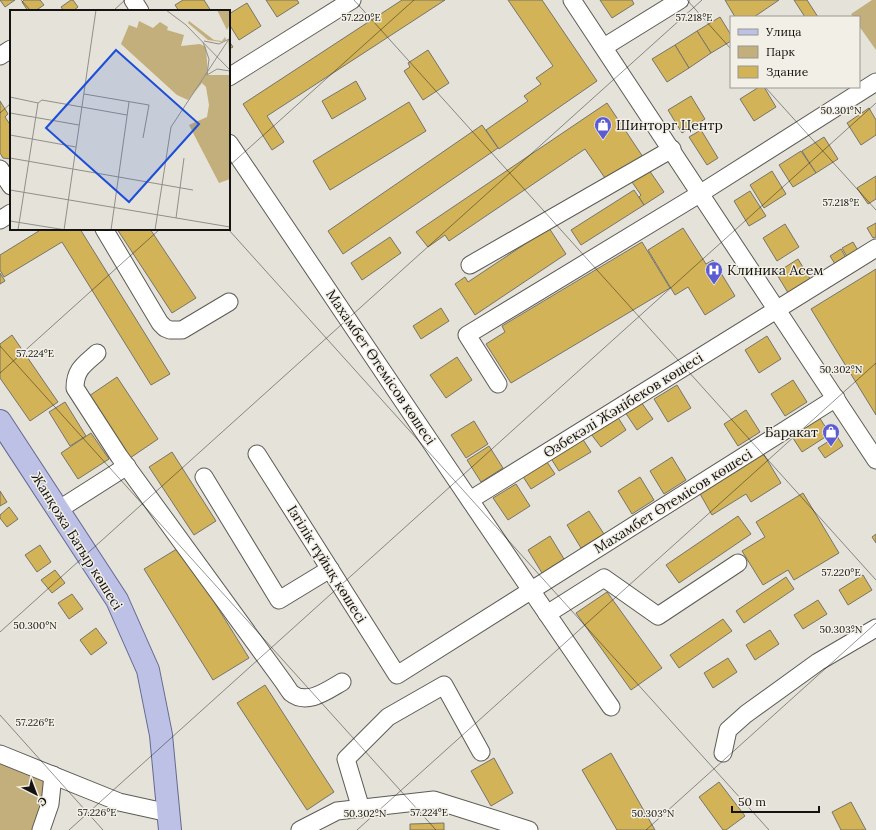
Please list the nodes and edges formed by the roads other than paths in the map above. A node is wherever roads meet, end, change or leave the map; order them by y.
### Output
1 (133, 0) edge
2 (352, 0) edge
3 (572, 0) edge
4 (680, 0) edge
5 (139, 10) edge
6 (604, 47) junction
7 (10, 50) edge
8 (0, 56) edge
9 (230, 76) edge
10 (876, 82) edge
11 (230, 144) edge
12 (672, 149) junction
13 (0, 169) edge
14 (10, 184) edge
15 (700, 192) junction
16 (10, 214) edge
17 (0, 220) edge
18 (105, 230) edge
19 (876, 248) edge
20 (470, 265) dead end
21 (229, 302) dead end
22 (776, 310) junction
23 (97, 353) dead end
24 (498, 384) dead end
25 (836, 398) junction
26 (0, 422) edge
27 (257, 454) dead end
28 (876, 460) edge
29 (126, 466) junction
30 (204, 477) dead end
31 (470, 500) junction
32 (58, 510) junction
33 (738, 563) dead end
34 (330, 569) junction
35 (531, 591) junction
36 (546, 614) junction
37 (876, 628) edge
38 (397, 675) joint
39 (342, 682) dead end
40 (611, 707) dead end
41 (481, 752) dead end
42 (723, 753) dead end
43 (0, 754) edge
44 (53, 775) junction
45 (361, 809) junction
46 (170, 822) edge
47 (41, 830) edge
48 (300, 830) edge
49 (529, 830) edge

1 - 5 street
2 - 9 street
3 - 6 street
4 - 6 street
6 - 12 street
7 - 8 street
10 - 15 street
11 - 31 street, Махамбет Өтемісов көшесі
12 - 15 street
12 - 20 street
13 - 14 street
15 - 22 street
15 - 24 street
16 - 17 street
18 - 21 street
19 - 22 street, Өзбекәлі Жәнібеков көшесі
22 - 25 street
22 - 31 street, Өзбекәлі Жәнібеков көшесі
23 - 29 street
25 - 28 street
25 - 35 street, Махамбет Өтемісов көшесі
26 - 32 main road, Жанқожа Батыр көшесі
27 - 34 street, Ізгілік тұйық көшесі
29 - 32 street
29 - 39 street
30 - 34 street
31 - 35 street, Махамбет Өтемісов көшесі
32 - 46 main road, Жанқожа Батыр көшесі
33 - 36 street
34 - 38 street, Ізгілік тұйық көшесі
35 - 36 street
35 - 38 street, Махамбет Өтемісов көшесі
36 - 40 street
37 - 42 street
41 - 45 street
43 - 44 street
44 - 46 street
44 - 47 street
45 - 48 street
45 - 49 street

